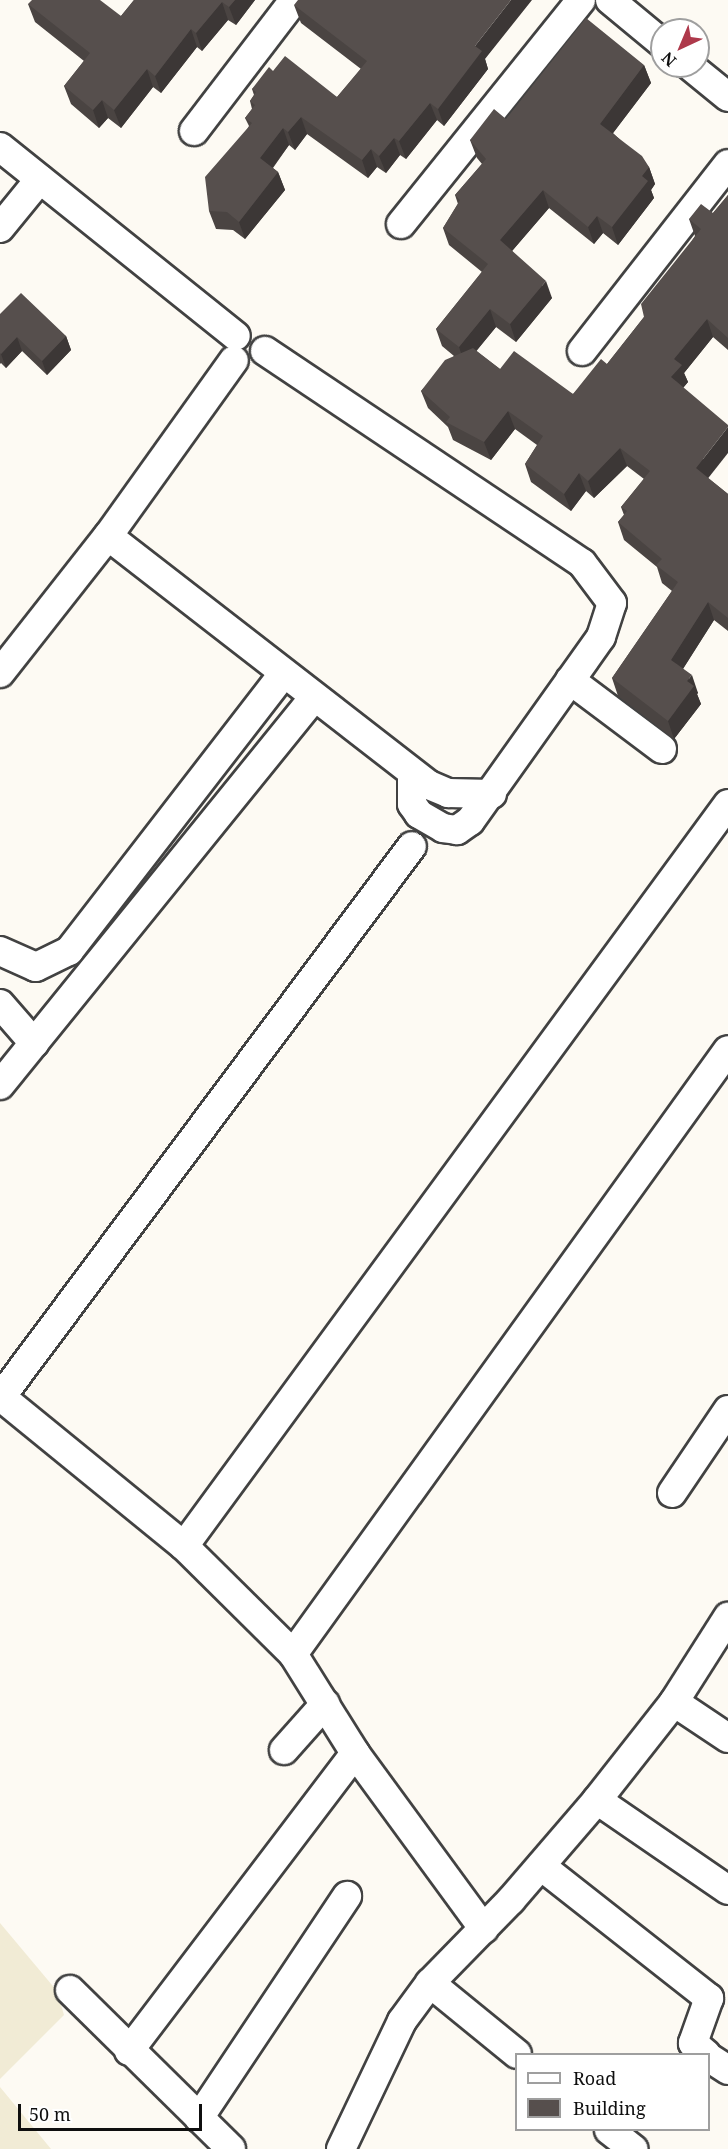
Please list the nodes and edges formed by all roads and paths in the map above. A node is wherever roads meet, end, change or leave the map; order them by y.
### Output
1 (294, 0) edge
2 (581, 0) edge
3 (610, 0) edge
4 (650, 33) edge
5 (705, 78) edge
6 (728, 97) edge
7 (194, 131) dead end
8 (0, 147) edge
9 (728, 164) edge
10 (40, 179) junction
11 (401, 224) dead end
12 (0, 228) edge
13 (235, 348) junction
14 (582, 351) dead end
15 (108, 536) junction
16 (0, 673) edge
17 (282, 675) junction
18 (570, 680) junction
19 (313, 699) junction
20 (662, 748) dead end
21 (728, 804) edge
22 (412, 846) dead end
23 (82, 939) junction
24 (0, 951) edge
25 (106, 959) junction
26 (0, 1004) edge
27 (34, 1043) junction
28 (728, 1050) edge
29 (0, 1085) edge
30 (0, 1396) edge
31 (728, 1410) edge
32 (672, 1493) dead end
33 (184, 1546) junction
34 (728, 1617) edge
35 (293, 1654) junction
36 (674, 1702) junction
37 (325, 1704) junction
38 (728, 1738) edge
39 (284, 1750) dead end
40 (355, 1753) junction
41 (597, 1800) junction
42 (541, 1866) junction
43 (728, 1890) edge
44 (347, 1896) dead end
45 (484, 1929) junction
46 (430, 1983) junction
47 (70, 1990) dead end
48 (129, 2051) junction
49 (515, 2053) edge
50 (704, 2053) edge
51 (710, 2058) edge
52 (728, 2070) edge
53 (199, 2118) junction
54 (610, 2131) edge
55 (231, 2149) edge
56 (341, 2149) edge
57 (633, 2149) edge

1 - 7 street
2 - 11 street
3 - 4 street
5 - 6 street
8 - 10 street
9 - 14 street
10 - 12 street
10 - 13 street
13 - 15 street
13 - 18 street
15 - 16 street
15 - 17 street
17 - 19 street
17 - 23 street
18 - 19 street
18 - 20 street
19 - 25 street
21 - 33 street
22 - 30 street
23 - 24 street
23 - 25 street
25 - 27 street
26 - 27 street
27 - 29 street
28 - 35 street
30 - 33 street
31 - 32 street
33 - 35 street
34 - 36 street
35 - 37 street
36 - 38 street
36 - 41 street
37 - 39 street
37 - 40 street
40 - 45 street
40 - 48 street
41 - 42 street
41 - 43 street
42 - 45 street
42 - 50 street
44 - 53 street
45 - 46 street
46 - 49 street
46 - 56 street
47 - 48 street
48 - 53 street
51 - 52 street
53 - 55 street
54 - 57 street

